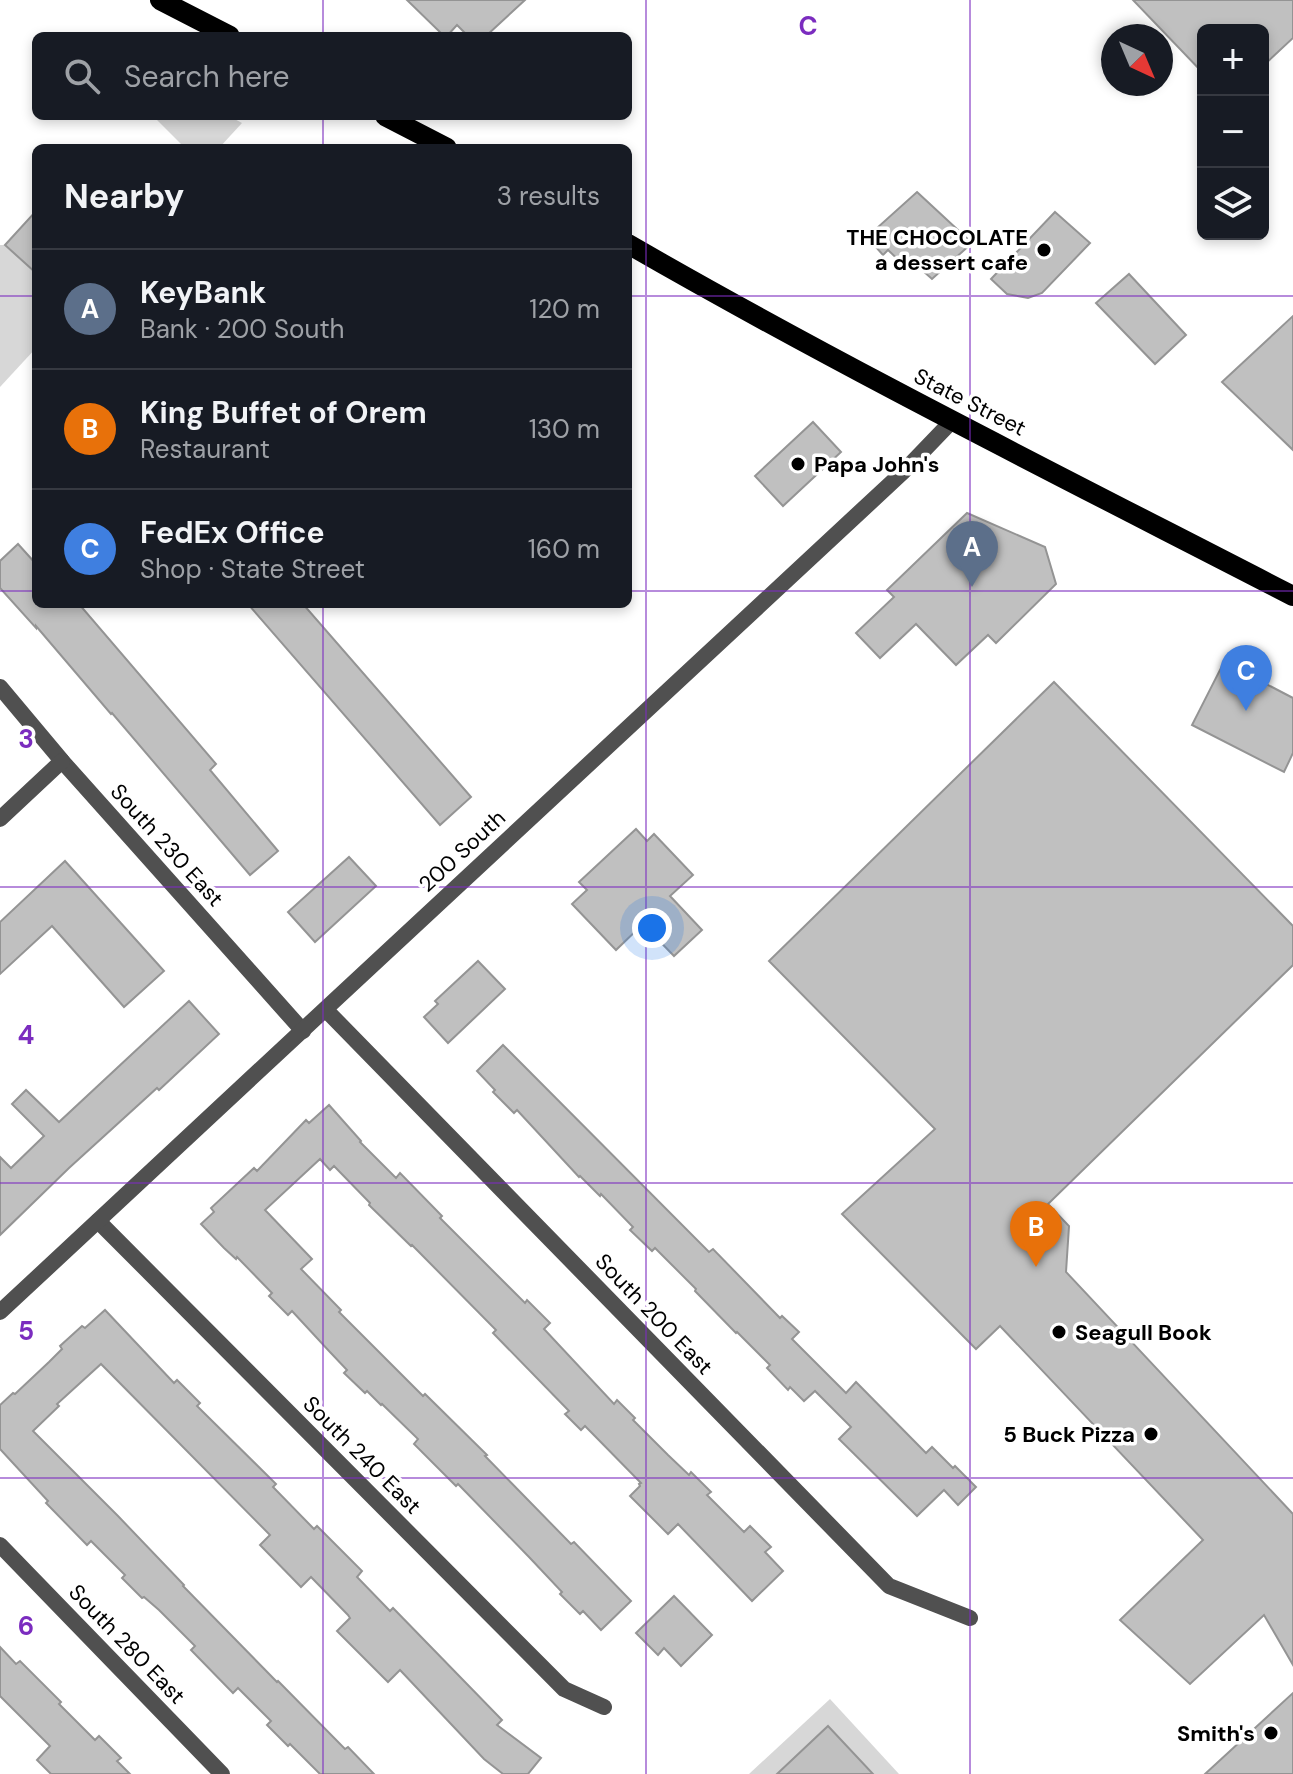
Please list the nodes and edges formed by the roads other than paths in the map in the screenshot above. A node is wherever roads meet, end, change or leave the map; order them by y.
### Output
1 (160, 0) edge
2 (222, 32) edge
3 (393, 120) edge
4 (439, 144) edge
5 (632, 246) edge
6 (952, 421) junction
7 (1293, 596) edge
8 (0, 687) edge
9 (62, 761) junction
10 (0, 819) edge
11 (326, 1010) junction
12 (303, 1031) junction
13 (98, 1221) junction
14 (0, 1312) edge
15 (0, 1545) edge
16 (970, 1618) dead end
17 (604, 1707) dead end
18 (222, 1774) edge

1 - 2 main road
3 - 4 main road
5 - 6 main road, State Street
6 - 7 main road, State Street
6 - 11 street, 200 South
8 - 9 street, South 230 East
9 - 10 street
9 - 12 street, South 230 East
11 - 12 street, 200 South
11 - 16 street, South 200 East
12 - 13 street, 200 South
13 - 14 street, 200 South
13 - 17 street, South 240 East
15 - 18 street, South 280 East

